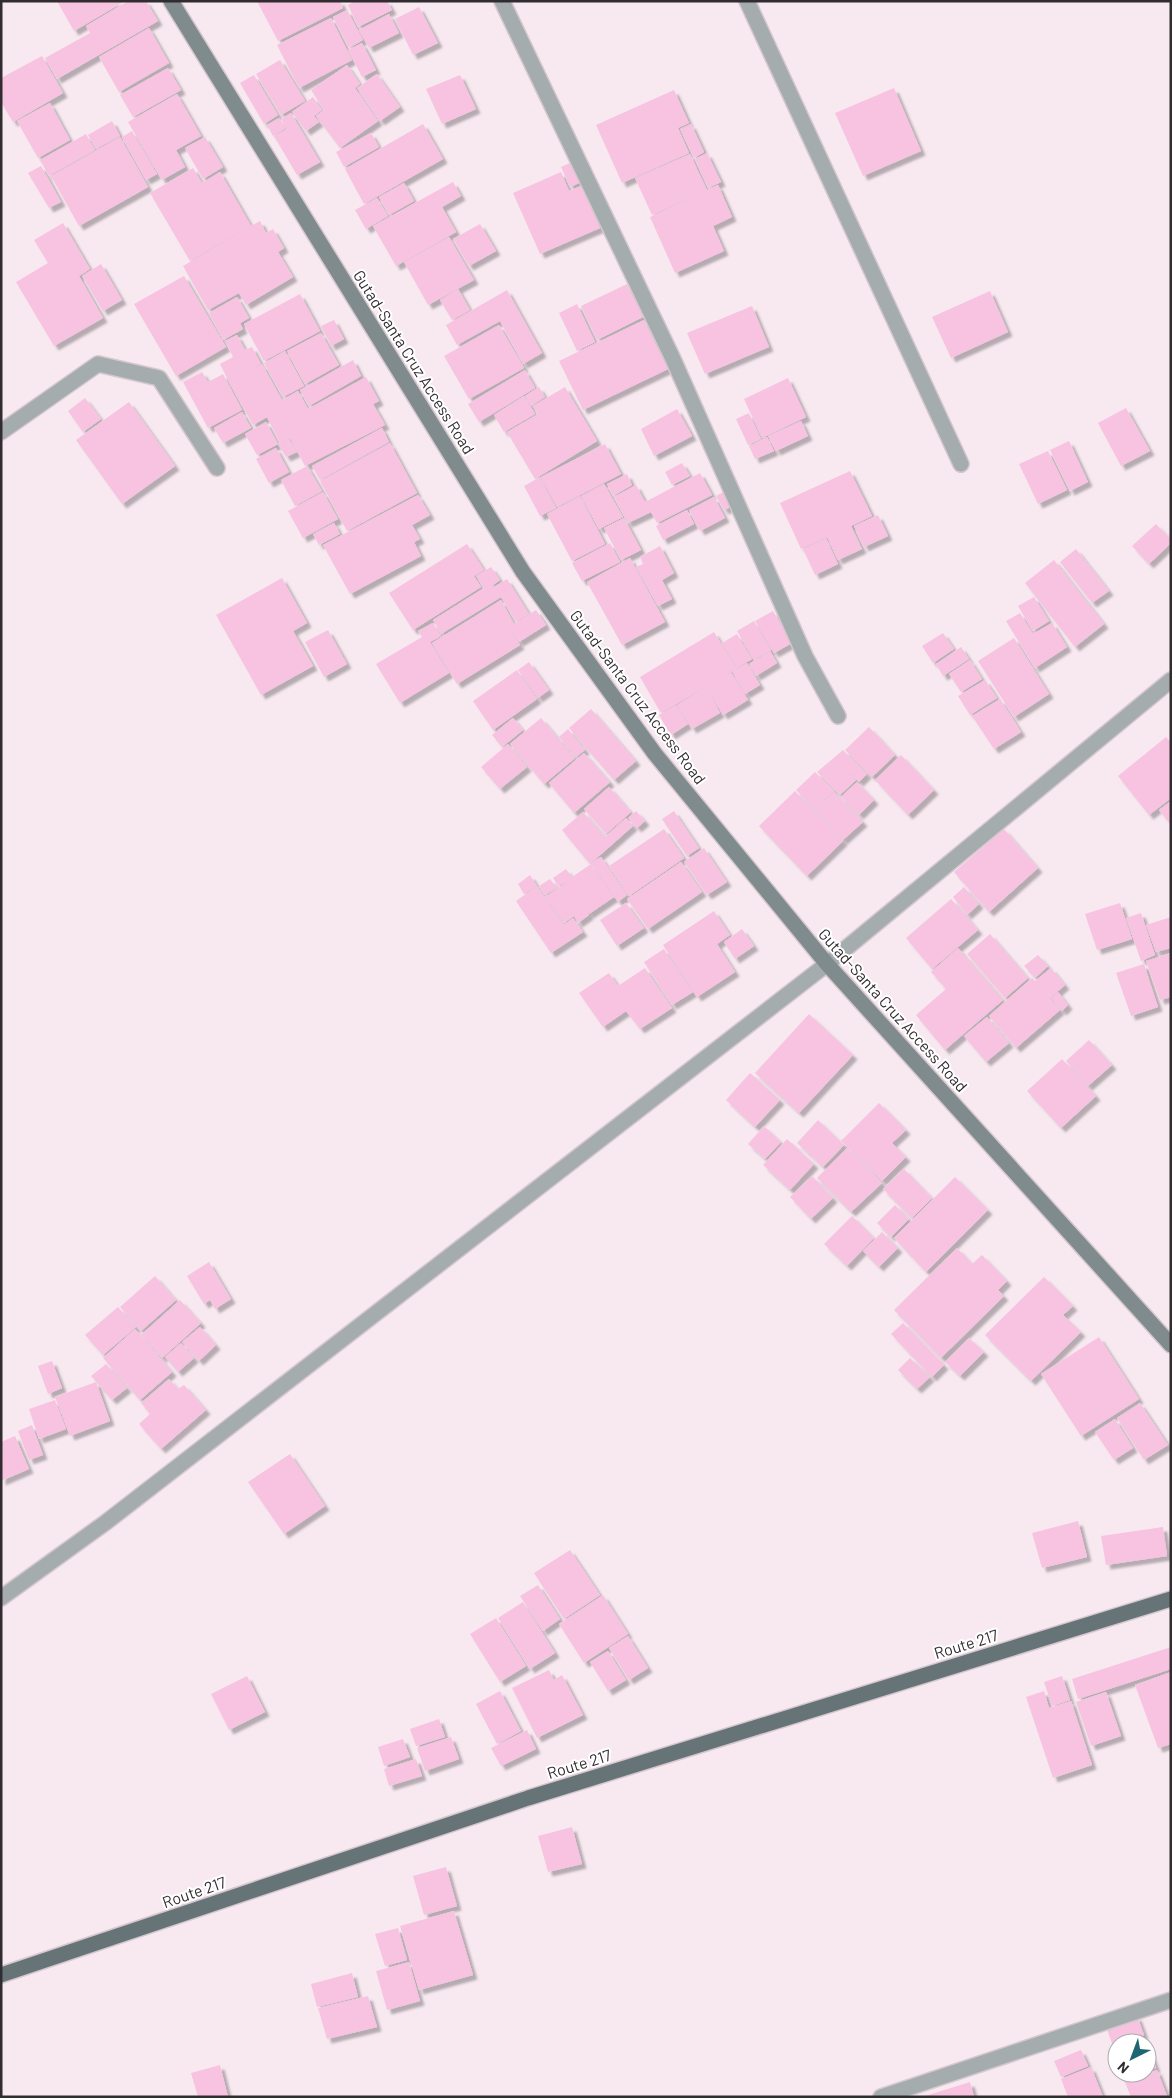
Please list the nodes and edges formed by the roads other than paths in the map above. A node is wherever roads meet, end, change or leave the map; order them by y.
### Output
1 (170, 1) edge
2 (502, 1) edge
3 (747, 1) edge
4 (1, 432) edge
5 (962, 464) dead end
6 (217, 468) dead end
7 (1171, 680) edge
8 (838, 716) dead end
9 (827, 964) junction
10 (1171, 1345) edge
11 (1, 1598) edge
12 (1171, 1599) edge
13 (1, 1975) edge
14 (1171, 2000) edge
15 (881, 2097) edge

1 - 9 main road, Gutad-Santa Cruz Access Road
2 - 8 street
3 - 5 street
4 - 6 street
7 - 9 street
9 - 10 main road, Gutad-Santa Cruz Access Road
9 - 11 street
12 - 13 main road, Route 217
14 - 15 street

